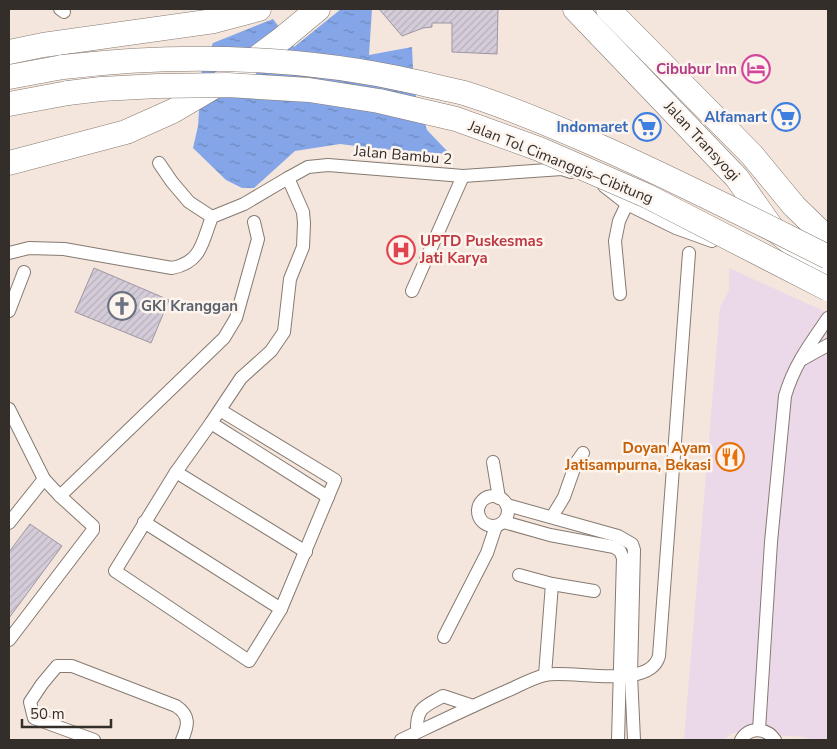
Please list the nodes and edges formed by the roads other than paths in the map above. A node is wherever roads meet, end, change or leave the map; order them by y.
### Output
1 (259, 9) edge
2 (318, 9) edge
3 (576, 9) edge
4 (608, 9) edge
5 (9, 52) edge
6 (9, 76) edge
7 (9, 104) edge
8 (9, 162) edge
9 (159, 163) dead end
10 (463, 176) junction
11 (288, 178) junction
12 (627, 204) junction
13 (212, 217) junction
14 (254, 222) dead end
15 (828, 239) edge
16 (9, 253) edge
17 (689, 253) dead end
18 (825, 265) edge
19 (24, 272) dead end
20 (828, 289) edge
21 (412, 291) dead end
22 (620, 294) dead end
23 (9, 311) edge
24 (828, 318) edge
25 (828, 345) edge
26 (798, 361) junction
27 (9, 410) edge
28 (220, 410) junction
29 (211, 424) junction
30 (583, 453) dead end
31 (493, 462) dead end
32 (176, 472) junction
33 (44, 479) junction
34 (60, 496) junction
35 (328, 497) junction
36 (503, 501) junction
37 (552, 517) junction
38 (144, 522) junction
39 (9, 523) edge
40 (500, 524) junction
41 (306, 552) junction
42 (519, 575) dead end
43 (552, 584) junction
44 (594, 591) dead end
45 (281, 609) junction
46 (444, 637) dead end
47 (9, 640) edge
48 (545, 675) junction
49 (625, 676) junction
50 (473, 706) junction
51 (759, 730) junction
52 (417, 732) junction
53 (94, 740) edge
54 (182, 740) edge
55 (401, 740) edge
56 (618, 740) edge
57 (634, 740) edge
58 (741, 740) edge
59 (775, 740) edge

1 - 5 highway
2 - 8 highway, bridge
3 - 18 highway, Jalan Transyogi
4 - 15 highway, Jalan Transyogi
6 - 18 highway, Jalan Tol Cimanggis–Cibitung, bridge
7 - 20 highway, Jalan Tol Cimanggis–Cibitung, bridge
9 - 13 street
10 - 11 street, Jalan Bambu 2
10 - 12 street, Jalan Bambu 2
10 - 21 street
11 - 13 street, Jalan Bambu 2
11 - 28 street
12 - 18 street, Jalan Bambu 2
12 - 22 street
13 - 16 street
14 - 34 street
17 - 49 street
19 - 23 street
24 - 26 street
25 - 26 street
26 - 51 street
27 - 33 street
28 - 29 street
28 - 35 street
29 - 32 street
29 - 35 street
30 - 37 street
31 - 36 street
32 - 38 street
32 - 41 street
33 - 34 street
33 - 39 street
34 - 47 street
35 - 41 street
36 - 37 street
36 - 40 street
36 - 40 street
37 - 49 street
38 - 45 street
38 - 45 street
40 - 46 street
40 - 49 street
41 - 45 street
42 - 43 street
43 - 44 street
43 - 48 street
48 - 49 street
48 - 50 street
49 - 56 street
49 - 57 street
50 - 52 street
50 - 52 street
51 - 58 street
51 - 59 street
52 - 55 street
53 - 54 street

